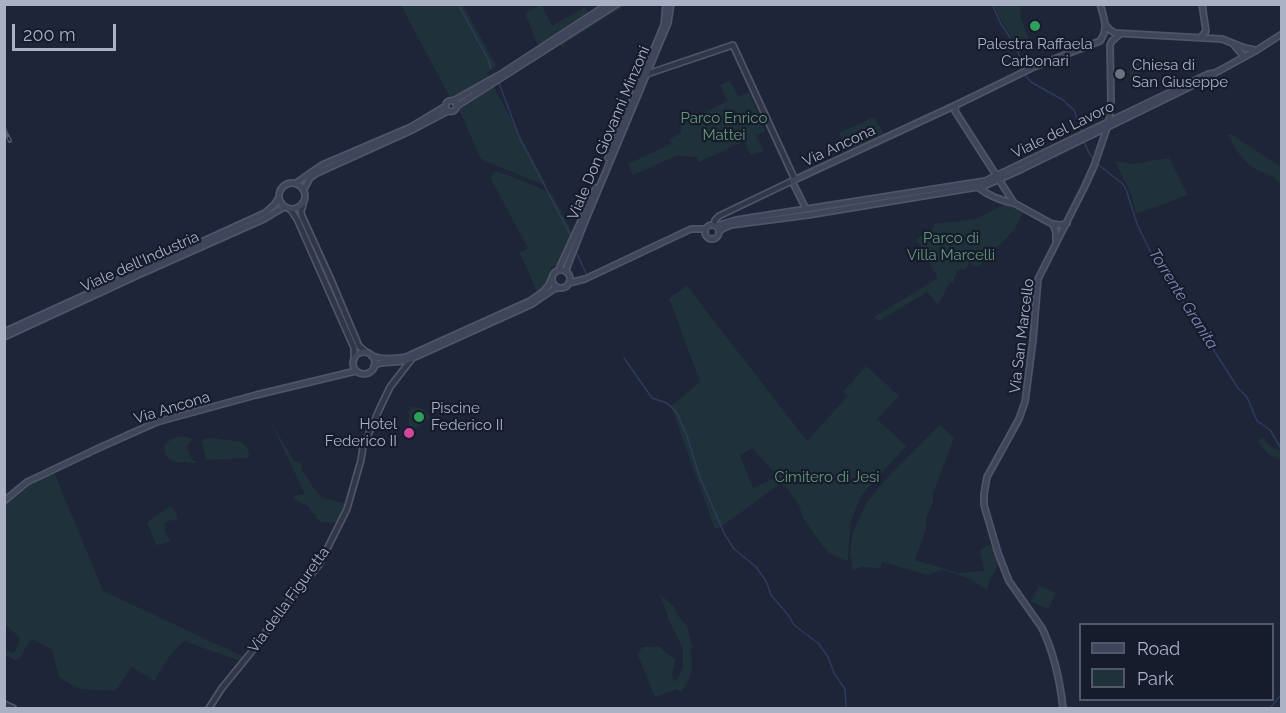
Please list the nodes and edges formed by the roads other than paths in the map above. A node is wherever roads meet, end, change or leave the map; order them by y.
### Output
1 (608, 4) edge
2 (617, 4) edge
3 (666, 4) edge
4 (671, 4) edge
5 (1100, 4) edge
6 (1202, 4) edge
7 (1105, 24) junction
8 (1205, 27) junction
9 (1120, 34) junction
10 (1281, 35) edge
11 (1201, 37) junction
12 (1217, 39) junction
13 (1100, 41) junction
14 (1230, 41) junction
15 (1110, 45) junction
16 (1257, 50) junction
17 (1244, 57) junction
18 (1215, 73) junction
19 (647, 74) junction
20 (455, 104) junction
21 (956, 105) junction
22 (447, 108) junction
23 (941, 112) junction
24 (957, 114) junction
25 (1109, 122) junction
26 (1107, 128) junction
27 (1090, 133) junction
28 (997, 178) junction
29 (794, 180) junction
30 (296, 183) junction
31 (978, 187) junction
32 (304, 189) junction
33 (279, 197) junction
34 (1014, 203) junction
35 (303, 205) junction
36 (285, 207) junction
37 (806, 209) junction
38 (291, 210) junction
39 (732, 210) junction
40 (736, 220) junction
41 (1067, 223) junction
42 (1054, 226) junction
43 (716, 227) junction
44 (705, 231) junction
45 (1063, 232) junction
46 (1056, 244) junction
47 (560, 269) junction
48 (568, 273) junction
49 (585, 279) junction
50 (551, 280) junction
51 (569, 283) junction
52 (558, 288) junction
53 (4, 335) edge
54 (366, 352) junction
55 (372, 356) junction
56 (416, 356) junction
57 (353, 360) junction
58 (374, 366) junction
59 (356, 371) junction
60 (324, 379) junction
61 (4, 501) edge
62 (4, 704) edge
63 (13, 708) edge
64 (208, 708) edge
65 (1063, 708) edge

1 - 20 main road
2 - 20 main road
3 - 47 main road, Viale Don Giovanni Minzoni
4 - 19 main road, Viale Don Giovanni Minzoni
5 - 7 main road
6 - 8 main road
7 - 9 main road
7 - 13 main road
8 - 11 main road
8 - 12 main road
9 - 11 main road
9 - 15 main road
10 - 16 main road
11 - 12 main road
12 - 14 main road
13 - 15 main road
13 - 21 main road, Via Ancona
14 - 16 main road
14 - 17 main road
15 - 25 main road, Via San Marcello
16 - 17 main road
17 - 18 main road
18 - 25 main road, Viale del Lavoro
18 - 26 main road, Viale del Lavoro
19 - 29 street
19 - 48 main road, Viale Don Giovanni Minzoni
20 - 22 main road
20 - 22 main road
21 - 23 main road, Via Ancona
21 - 24 main road
22 - 30 main road
22 - 32 main road
23 - 24 main road
23 - 29 main road, Via Ancona
24 - 28 main road
25 - 26 main road, Via San Marcello
25 - 27 main road, Viale del Lavoro
26 - 27 main road, Viale del Lavoro
26 - 41 main road, Via San Marcello
27 - 28 main road, Viale del Lavoro
28 - 31 main road, Viale del Lavoro
28 - 34 main road
28 - 37 main road, Viale del Lavoro
29 - 37 main road
29 - 39 street, Via Ancona
30 - 32 main road
30 - 33 main road
31 - 34 main road
31 - 43 main road, Viale del Lavoro
32 - 35 main road
33 - 36 main road
33 - 53 main road, Viale dell'Industria
34 - 42 main road
35 - 38 main road
35 - 54 street
36 - 38 main road
36 - 53 main road, Viale dell'Industria
37 - 40 main road, Viale del Lavoro
38 - 57 street
39 - 40 street
39 - 43 street, Via Ancona
40 - 43 main road, Viale del Lavoro
41 - 42 main road
41 - 45 main road, Via San Marcello
42 - 45 main road
42 - 46 main road
43 - 44 main road, Viale del Lavoro
43 - 44 main road, Viale del Lavoro
44 - 49 main road
45 - 46 main road, Via San Marcello
46 - 65 main road, Via San Marcello
47 - 48 main road
47 - 50 main road
48 - 49 main road
48 - 51 main road
49 - 51 main road
50 - 52 main road
50 - 55 main road
51 - 52 main road
52 - 56 main road, Via Ancona
54 - 55 main road
54 - 57 main road, Via Ancona
55 - 58 main road
56 - 58 main road, Via Ancona
56 - 64 street, Via della Figuretta
57 - 59 main road
57 - 60 main road, Via Ancona
58 - 59 main road, Via Ancona
59 - 60 main road, Via Ancona
60 - 61 main road, Via Ancona
62 - 63 street

